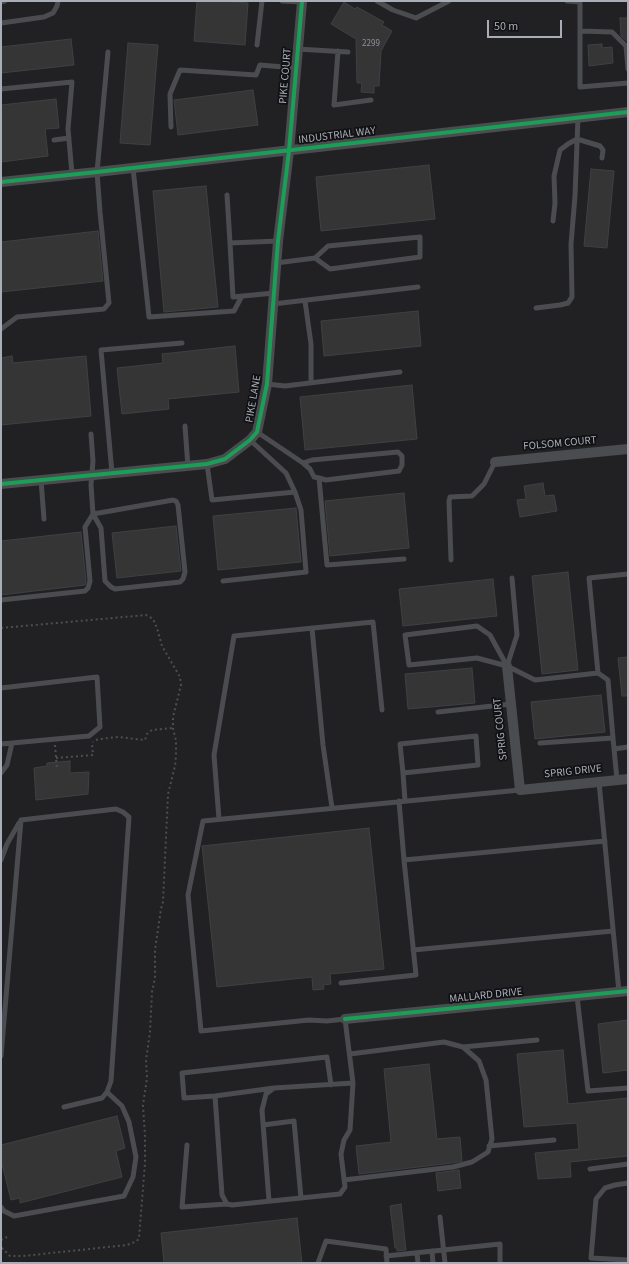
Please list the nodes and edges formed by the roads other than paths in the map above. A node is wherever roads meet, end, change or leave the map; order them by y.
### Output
1 (5, 1) edge
2 (58, 1) edge
3 (262, 1) edge
4 (282, 1) edge
5 (302, 1) edge
6 (377, 1) edge
7 (449, 1) edge
8 (567, 1) edge
9 (1, 2) edge
10 (1, 23) edge
11 (580, 31) junction
12 (257, 45) dead end
13 (627, 46) edge
14 (297, 49) junction
15 (338, 51) junction
16 (108, 52) dead end
17 (348, 52) dead end
18 (296, 68) junction
19 (628, 69) edge
20 (628, 84) edge
21 (1, 89) edge
22 (371, 100) dead end
23 (628, 112) edge
24 (578, 116) junction
25 (171, 127) dead end
26 (69, 138) junction
27 (577, 139) junction
28 (54, 140) dead end
29 (289, 151) junction
30 (602, 158) dead end
31 (133, 167) junction
32 (98, 172) junction
33 (72, 174) junction
34 (1, 182) edge
35 (227, 195) dead end
36 (553, 221) dead end
37 (278, 240) junction
38 (230, 243) junction
39 (315, 258) junction
40 (276, 263) junction
41 (418, 287) dead end
42 (274, 293) junction
43 (242, 296) junction
44 (304, 301) junction
45 (273, 304) junction
46 (536, 308) dead end
47 (1, 329) edge
48 (182, 343) dead end
49 (400, 372) dead end
50 (311, 383) junction
51 (267, 384) junction
52 (185, 426) dead end
53 (91, 434) dead end
54 (253, 436) junction
55 (628, 449) edge
56 (495, 462) joint
57 (207, 464) junction
58 (303, 464) junction
59 (188, 466) junction
60 (112, 473) junction
61 (91, 475) junction
62 (319, 478) junction
63 (41, 480) junction
64 (1, 484) edge
65 (295, 492) junction
66 (94, 514) junction
67 (44, 519) dead end
68 (404, 559) dead end
69 (451, 560) dead end
70 (628, 574) edge
71 (512, 578) dead end
72 (223, 581) dead end
73 (1, 600) edge
74 (312, 628) junction
75 (506, 666) junction
76 (598, 673) junction
77 (1, 688) edge
78 (510, 704) junction
79 (382, 710) dead end
80 (438, 712) dead end
81 (613, 738) junction
82 (12, 743) junction
83 (540, 743) dead end
84 (1, 744) edge
85 (628, 747) edge
86 (614, 749) junction
87 (1, 773) edge
88 (403, 773) junction
89 (628, 779) edge
90 (617, 780) junction
91 (599, 782) junction
92 (520, 790) junction
93 (405, 801) junction
94 (399, 802) junction
95 (332, 808) junction
96 (219, 819) junction
97 (21, 820) junction
98 (605, 841) junction
99 (1, 860) edge
100 (404, 860) junction
101 (613, 931) junction
102 (414, 950) junction
103 (341, 983) dead end
104 (623, 992) edge
105 (576, 996) junction
106 (345, 1019) junction
107 (537, 1040) dead end
108 (463, 1047) junction
109 (350, 1054) junction
110 (1, 1056) edge
111 (353, 1083) junction
112 (331, 1085) junction
113 (274, 1088) junction
114 (628, 1088) edge
115 (107, 1092) junction
116 (215, 1096) junction
117 (64, 1107) dead end
118 (263, 1125) junction
119 (554, 1140) dead end
120 (187, 1145) dead end
121 (489, 1146) junction
122 (628, 1164) edge
123 (590, 1169) dead end
124 (344, 1180) junction
125 (628, 1183) edge
126 (301, 1198) junction
127 (269, 1201) junction
128 (227, 1204) junction
129 (1, 1207) edge
130 (440, 1217) dead end
131 (444, 1250) junction
132 (432, 1251) junction
133 (417, 1253) junction
134 (386, 1256) junction
135 (628, 1260) edge
136 (318, 1263) edge
137 (387, 1263) edge
138 (418, 1263) edge
139 (433, 1263) edge
140 (445, 1263) edge
141 (500, 1263) edge

1 - 9 lane
2 - 10 lane
3 - 12 lane
4 - 5 lane
5 - 14 street, PIKE COURT
6 - 7 lane
8 - 11 lane
11 - 13 lane
11 - 20 lane
13 - 19 lane
14 - 15 lane
14 - 18 street, PIKE COURT
15 - 17 lane
15 - 22 lane
16 - 32 lane
18 - 25 lane
18 - 29 street, PIKE COURT
21 - 26 lane
23 - 24 street, INDUSTRIAL WAY
24 - 27 lane
24 - 29 street, INDUSTRIAL WAY
26 - 28 lane
26 - 33 lane
27 - 30 lane
27 - 36 lane
27 - 46 lane
29 - 31 street, INDUSTRIAL WAY
29 - 37 street, PIKE LANE
31 - 32 street, INDUSTRIAL WAY
31 - 43 lane
32 - 33 street, INDUSTRIAL WAY
32 - 47 lane
33 - 34 street, INDUSTRIAL WAY
35 - 38 lane
37 - 38 lane
37 - 40 street, PIKE LANE
38 - 43 lane
39 - 39 lane
39 - 40 lane
40 - 42 street, PIKE LANE
41 - 44 lane
42 - 43 lane
42 - 45 street, PIKE LANE
44 - 45 lane
44 - 50 lane
45 - 51 street, PIKE LANE
48 - 60 lane
49 - 50 lane
50 - 51 lane
51 - 54 street, PIKE LANE
52 - 59 lane
53 - 61 lane
54 - 57 street
54 - 58 lane
54 - 65 lane
55 - 56 street, FOLSOM COURT
56 - 69 lane
57 - 59 street
57 - 65 lane
58 - 62 lane
58 - 62 lane
59 - 60 street
60 - 61 street
61 - 63 street
61 - 66 lane
62 - 68 lane
63 - 64 street
63 - 67 lane
65 - 72 lane
66 - 66 lane
66 - 73 lane
70 - 76 lane
71 - 75 lane
74 - 79 lane
74 - 95 lane
74 - 96 lane
75 - 75 lane
75 - 76 lane
75 - 78 street, SPRIG COURT
76 - 81 lane
77 - 82 lane
78 - 80 lane
78 - 92 street, SPRIG COURT
81 - 83 lane
81 - 86 lane
82 - 84 lane
82 - 87 lane
85 - 86 lane
86 - 90 lane
88 - 88 lane
88 - 93 lane
89 - 90 street, SPRIG DRIVE
90 - 91 street, SPRIG DRIVE
91 - 92 street, SPRIG DRIVE
91 - 98 lane
92 - 93 lane
93 - 94 lane
94 - 95 lane
94 - 100 lane
95 - 96 lane
96 - 106 lane
97 - 99 lane
97 - 110 lane
97 - 115 lane
98 - 100 lane
98 - 101 lane
100 - 102 lane
101 - 102 lane
101 - 104 lane
102 - 103 lane
104 - 105 street, MALLARD DRIVE
105 - 106 street, MALLARD DRIVE
105 - 114 lane
106 - 109 lane
107 - 108 lane
108 - 109 lane
108 - 121 lane
109 - 111 lane
111 - 112 lane
111 - 124 lane
112 - 113 lane
112 - 116 lane
113 - 116 lane
113 - 118 lane
115 - 117 lane
115 - 129 lane
116 - 128 lane
118 - 126 lane
118 - 127 lane
119 - 121 lane
120 - 128 lane
121 - 124 lane
122 - 123 lane
124 - 126 lane
125 - 135 lane
126 - 127 lane
127 - 128 lane
130 - 131 lane
131 - 132 lane
131 - 140 lane
131 - 141 lane
132 - 133 lane
132 - 139 lane
133 - 134 lane
133 - 138 lane
134 - 136 lane
134 - 137 lane

